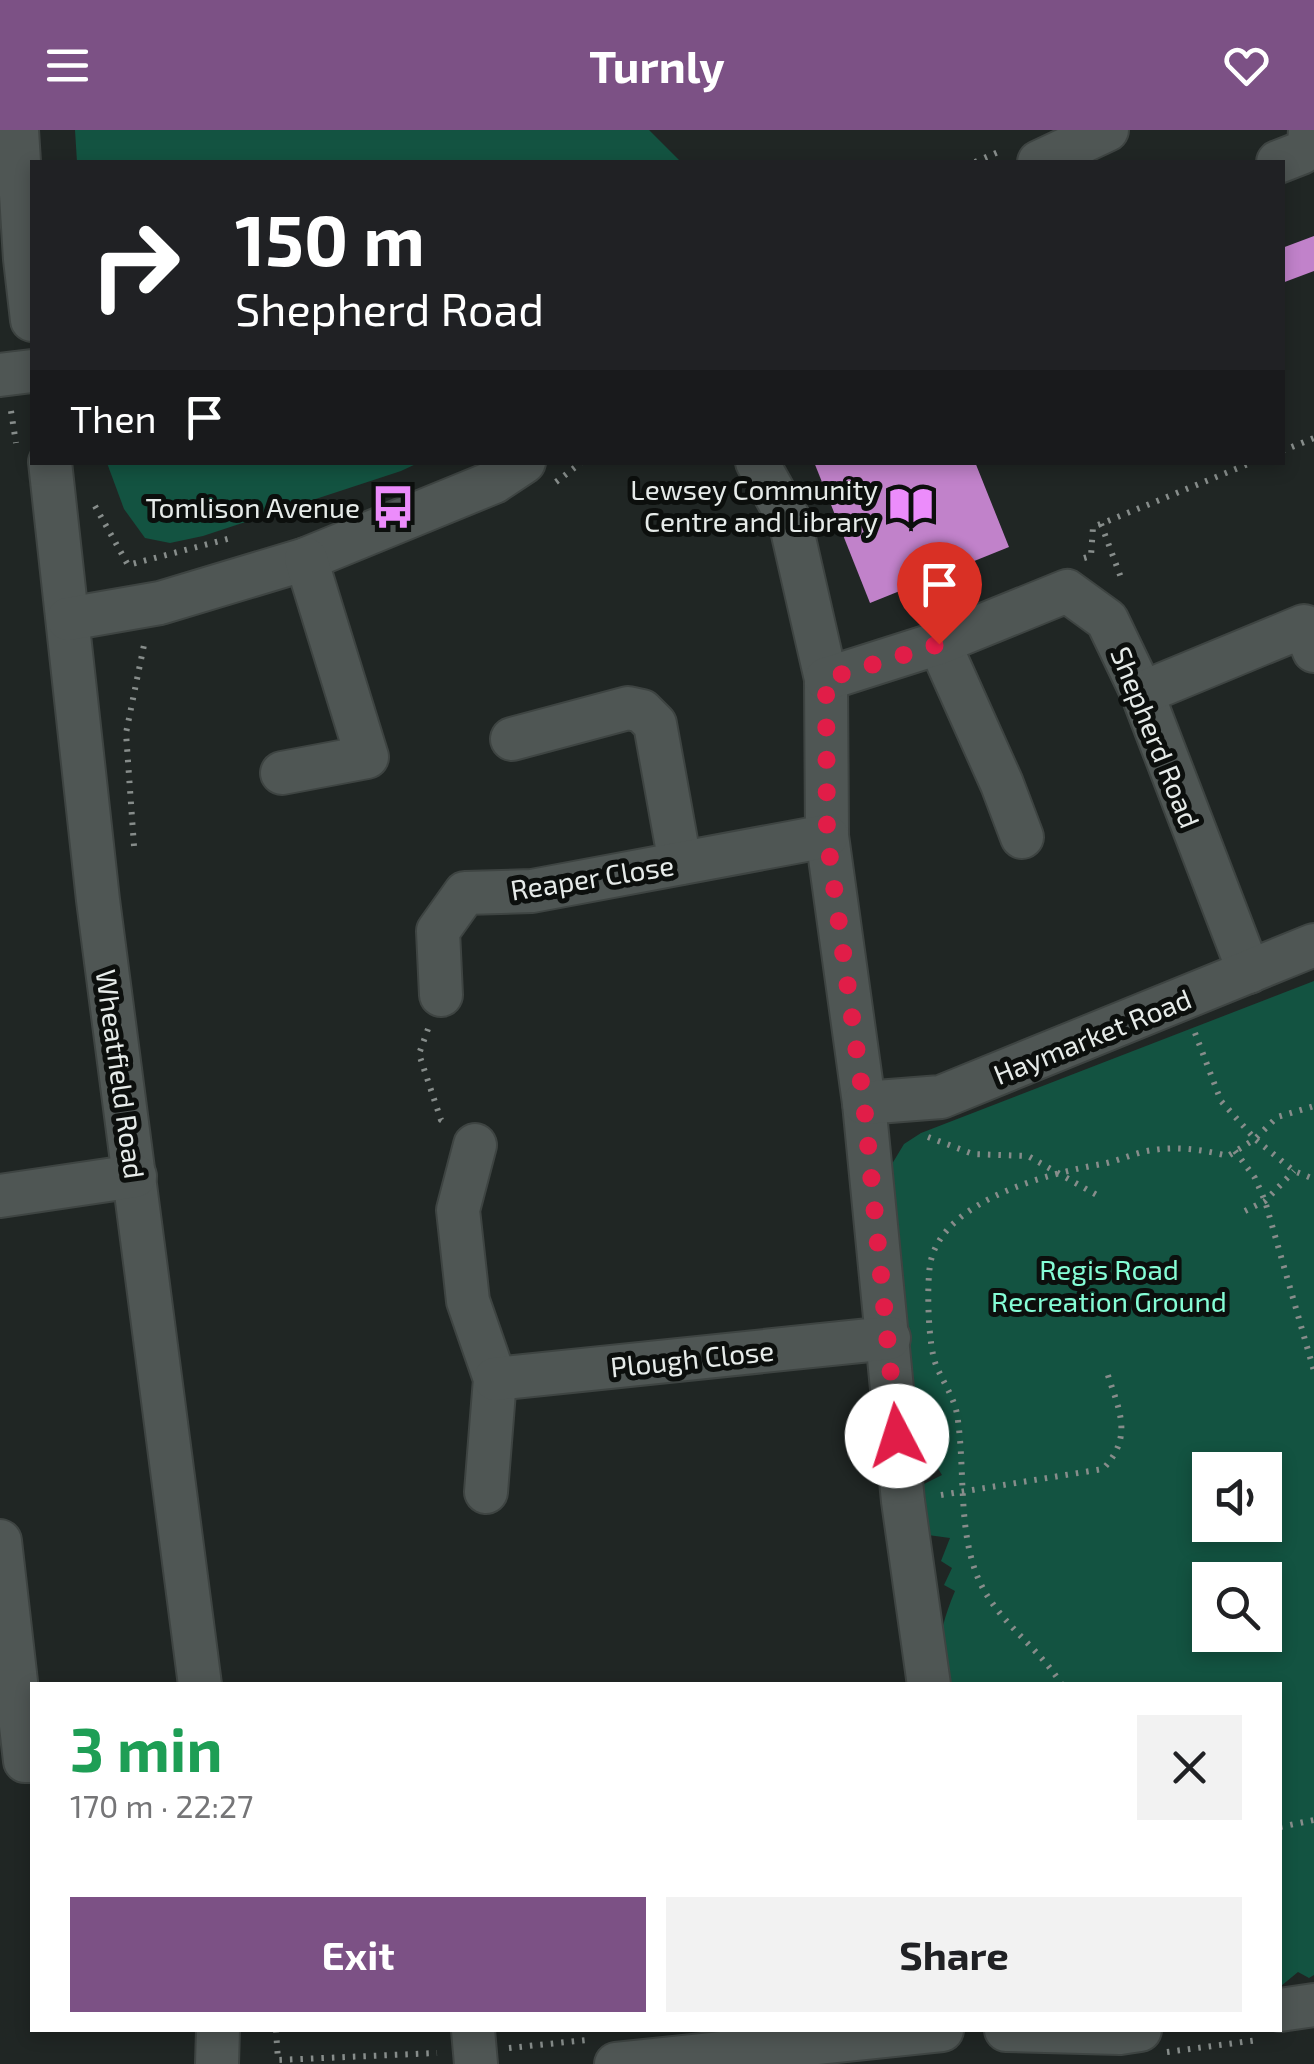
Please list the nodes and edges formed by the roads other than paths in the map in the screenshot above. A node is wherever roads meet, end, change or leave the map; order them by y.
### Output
1 (17, 130) edge
2 (1107, 130) edge
3 (1310, 130) edge
4 (1043, 160) edge
5 (1283, 160) edge
6 (12, 260) edge
7 (30, 314) edge
8 (30, 371) edge
9 (0, 374) edge
10 (50, 465) edge
11 (520, 465) edge
12 (759, 465) edge
13 (306, 560) junction
14 (68, 620) junction
15 (939, 644) junction
16 (1314, 651) edge
17 (826, 679) junction
18 (1142, 692) junction
19 (512, 739) dead end
20 (282, 773) dead end
21 (827, 836) junction
22 (1022, 836) dead end
23 (680, 863) junction
24 (1314, 945) edge
25 (1249, 972) junction
26 (441, 995) road end
27 (864, 1104) junction
28 (476, 1145) road end
29 (135, 1176) junction
30 (0, 1196) edge
31 (889, 1338) junction
32 (495, 1379) junction
33 (486, 1492) dead end
34 (0, 1541) edge
35 (200, 1682) edge
36 (929, 1682) edge
37 (30, 1760) edge
38 (1314, 2004) edge
39 (1282, 2019) edge
40 (218, 2032) edge
41 (473, 2032) edge
42 (925, 2032) edge
43 (1025, 2032) edge
44 (1136, 2044) edge
45 (674, 2062) edge
46 (217, 2064) edge
47 (476, 2064) edge
48 (616, 2064) edge

1 - 6 street
2 - 4 street
3 - 5 street
6 - 7 street
8 - 9 street
10 - 14 street, Wheatfield Road
11 - 13 street
12 - 17 street
13 - 14 street
13 - 20 street
14 - 29 street, Wheatfield Road
15 - 17 street, Shepherd Road
15 - 18 street, Shepherd Road
15 - 22 street
16 - 18 street
17 - 21 street
18 - 25 street, Shepherd Road
19 - 23 street
21 - 23 street, Reaper Close
21 - 27 street
23 - 26 street, Reaper Close
24 - 25 street, Haymarket Road
25 - 27 street, Haymarket Road
27 - 31 street
28 - 32 street
29 - 30 street
29 - 35 street, Wheatfield Road
31 - 32 street, Plough Close
31 - 36 street
32 - 33 street
34 - 37 street
38 - 39 street
40 - 46 street
41 - 47 street
42 - 45 street
43 - 44 street
45 - 48 street

